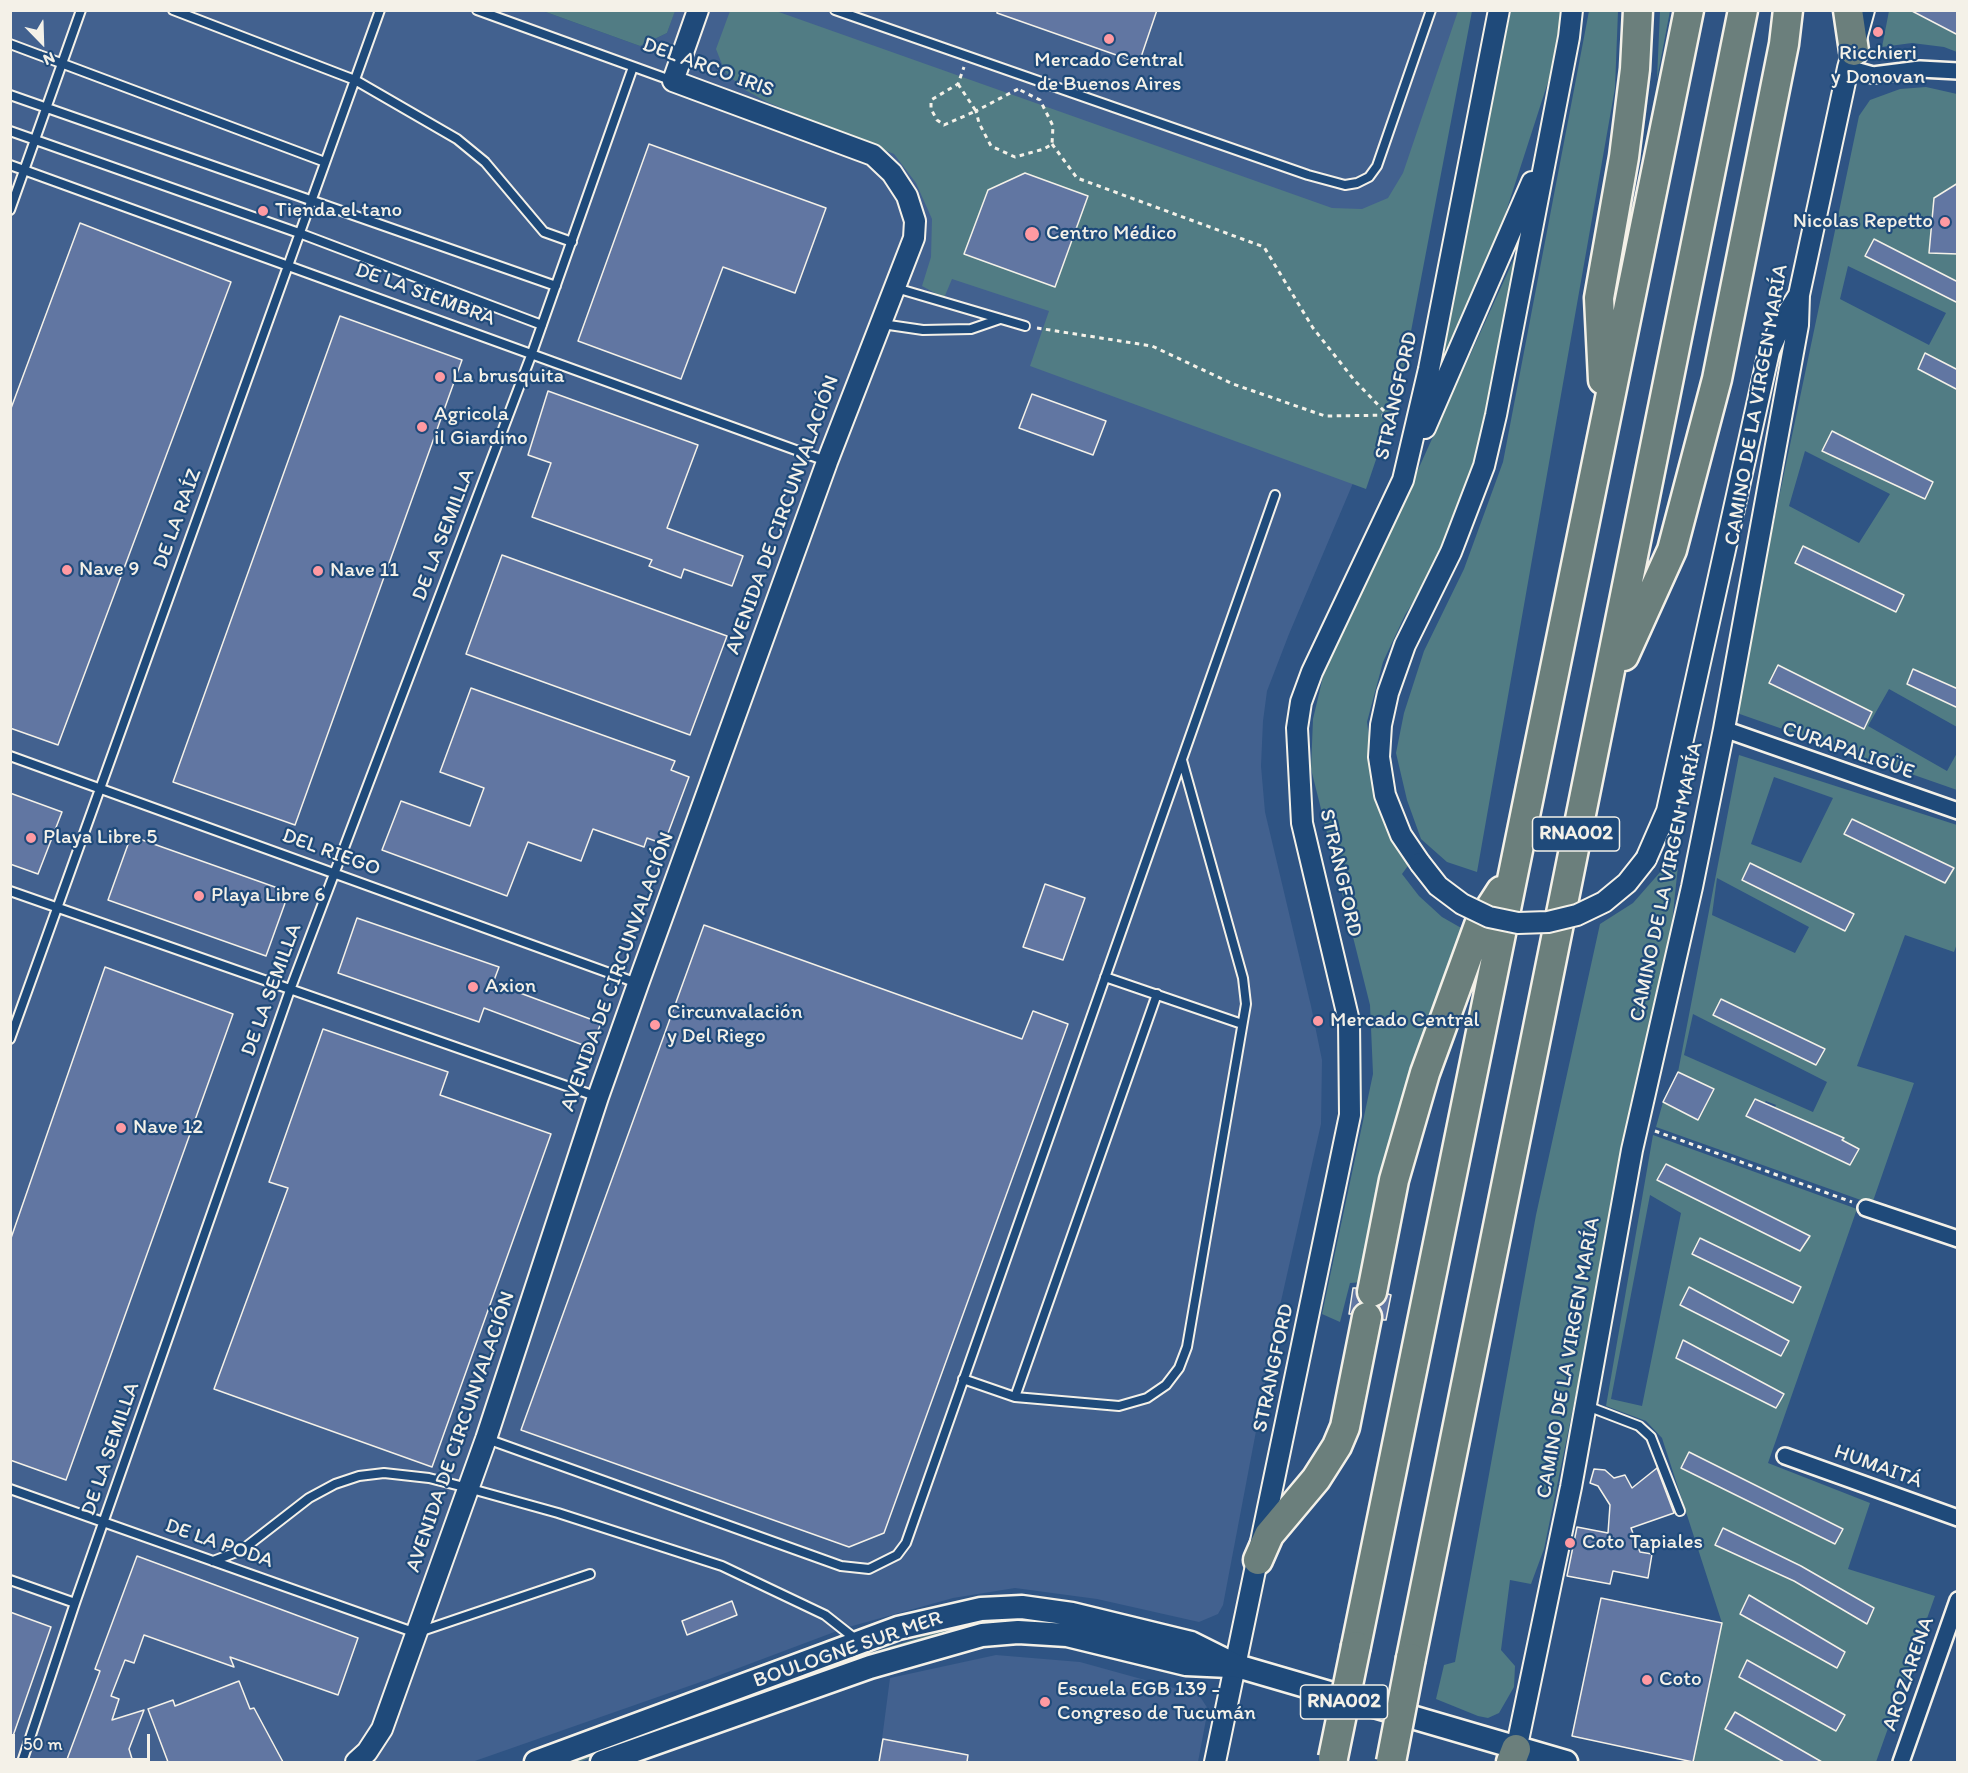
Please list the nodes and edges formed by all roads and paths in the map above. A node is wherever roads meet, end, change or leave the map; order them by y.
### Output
1 (81, 10) edge
2 (173, 10) edge
3 (380, 10) edge
4 (477, 10) edge
5 (698, 10) edge
6 (835, 10) edge
7 (1431, 10) edge
8 (1499, 10) edge
9 (1572, 10) edge
10 (1638, 10) edge
11 (1689, 10) edge
12 (1743, 10) edge
13 (1788, 10) edge
14 (1848, 10) edge
15 (1864, 10) edge
16 (10, 44) edge
17 (968, 57) junction
18 (1851, 59) junction
19 (63, 64) junction
20 (633, 67) junction
21 (1958, 71) edge
22 (355, 80) junction
23 (1035, 80) junction
24 (673, 81) junction
25 (958, 84) junction
26 (1018, 89) junction
27 (10, 95) edge
28 (46, 108) junction
29 (976, 111) junction
30 (10, 131) edge
31 (35, 140) junction
32 (1052, 144) junction
33 (1547, 144) junction
34 (325, 162) junction
35 (10, 165) edge
36 (25, 170) junction
37 (907, 196) joint
38 (311, 199) junction
39 (10, 210) edge
40 (299, 233) junction
41 (572, 242) junction
42 (287, 265) junction
43 (556, 286) junction
44 (895, 288) junction
45 (1799, 295) junction
46 (1002, 319) junction
47 (880, 324) junction
48 (542, 325) junction
49 (1025, 326) joint
50 (532, 352) junction
51 (1387, 414) junction
52 (1605, 422) junction
53 (1416, 426) junction
54 (827, 462) junction
55 (1403, 480) junction
56 (1275, 495) dead end
57 (1603, 701) junction
58 (1724, 729) junction
59 (10, 756) edge
60 (1182, 760) junction
61 (101, 789) junction
62 (1958, 812) edge
63 (334, 873) junction
64 (1513, 875) junction
65 (10, 891) edge
66 (57, 908) junction
67 (1105, 976) junction
68 (638, 984) junction
69 (290, 990) junction
70 (1157, 994) junction
71 (1242, 1024) junction
72 (10, 1040) edge
73 (598, 1097) junction
74 (1639, 1127) junction
75 (1866, 1208) joint
76 (1958, 1239) edge
77 (963, 1379) junction
78 (1015, 1397) junction
79 (1585, 1406) junction
80 (486, 1439) junction
81 (1785, 1456) dead end
82 (468, 1488) junction
83 (10, 1489) edge
84 (1680, 1511) dead end
85 (1958, 1518) edge
86 (104, 1523) junction
87 (213, 1560) junction
88 (1258, 1560) junction
89 (590, 1574) dead end
90 (10, 1580) edge
91 (1958, 1600) edge
92 (75, 1603) junction
93 (416, 1633) junction
94 (859, 1642) junction
95 (1237, 1666) junction
96 (1514, 1758) edge
97 (1332, 1760) edge
98 (22, 1762) edge
99 (356, 1762) edge
100 (536, 1762) edge
101 (602, 1762) edge
102 (1215, 1762) edge
103 (1391, 1762) edge
104 (1566, 1762) edge
105 (1901, 1762) edge

1 - 19 lane
2 - 22 lane
3 - 22 lane, DE LA RAÍZ
4 - 20 lane, DEL ARCO IRIS
5 - 24 street
6 - 17 lane
7 - 23 lane
8 - 53 street, STRANGFORD
9 - 33 street
10 - 52 highway
11 - 52 highway, RNA002
12 - 57 highway, RNA002
13 - 57 highway
14 - 18 highway
15 - 18 street, CAMINO DE LA VIRGEN MARÍA
16 - 19 lane
17 - 23 lane
17 - 25 path
18 - 21 street
18 - 45 street, CAMINO DE LA VIRGEN MARÍA
19 - 28 lane
19 - 34 lane
20 - 24 lane, DEL ARCO IRIS
20 - 41 lane, DE LA SEMILLA
22 - 34 lane, DE LA RAÍZ
22 - 41 lane
23 - 26 path
24 - 37 street, DEL ARCO IRIS
25 - 29 path
25 - 29 path
26 - 29 path
26 - 32 path
27 - 28 lane
28 - 31 lane
28 - 38 lane
29 - 32 path
30 - 31 lane
31 - 36 lane
31 - 40 lane
32 - 51 path
33 - 45 street, bridge
33 - 55 street
34 - 38 lane, DE LA RAÍZ
35 - 36 lane, DE LA SIEMBRA
36 - 39 lane
36 - 42 lane, DE LA SIEMBRA
37 - 44 street, AVENIDA DE CIRCUNVALACIÓN
38 - 40 lane, DE LA RAÍZ
38 - 43 lane
40 - 42 lane, DE LA RAÍZ
40 - 48 lane
41 - 43 lane, DE LA SEMILLA
42 - 50 lane, DE LA SIEMBRA
42 - 61 lane, DE LA RAÍZ
43 - 48 lane, DE LA SEMILLA
44 - 46 lane
44 - 47 street, AVENIDA DE CIRCUNVALACIÓN
45 - 58 street, CAMINO DE LA VIRGEN MARÍA
46 - 47 lane
46 - 49 lane
47 - 54 street, AVENIDA DE CIRCUNVALACIÓN
48 - 50 lane, DE LA SEMILLA
49 - 51 path
50 - 54 lane, DE LA SIEMBRA
50 - 63 lane, DE LA SEMILLA
51 - 53 path
52 - 64 highway, RNA002
53 - 55 street, STRANGFORD
54 - 68 street, AVENIDA DE CIRCUNVALACIÓN
55 - 88 street, STRANGFORD
56 - 60 lane
57 - 103 highway, RNA002, bridge
58 - 62 street, CURAPALIGÜE
58 - 74 street, CAMINO DE LA VIRGEN MARÍA
59 - 61 lane, DEL RIEGO
60 - 67 lane
60 - 71 lane
61 - 63 lane, DEL RIEGO
61 - 66 lane, DE LA RAÍZ
63 - 68 lane, DEL RIEGO
63 - 69 lane, DE LA SEMILLA
64 - 88 highway
64 - 97 highway, RNA002, bridge
65 - 66 lane
66 - 69 lane
66 - 72 lane, DE LA RAÍZ
67 - 70 lane
67 - 77 lane
68 - 73 street, AVENIDA DE CIRCUNVALACIÓN
69 - 73 lane
69 - 86 lane, DE LA SEMILLA
70 - 71 lane
70 - 78 lane
71 - 78 lane
73 - 80 street, AVENIDA DE CIRCUNVALACIÓN
74 - 75 path
74 - 79 street, CAMINO DE LA VIRGEN MARÍA
75 - 76 street
77 - 78 lane
77 - 80 lane
79 - 84 lane
79 - 96 street, CAMINO DE LA VIRGEN MARÍA
80 - 82 street, AVENIDA DE CIRCUNVALACIÓN
81 - 85 street, HUMAITÁ
82 - 87 lane
82 - 93 street, AVENIDA DE CIRCUNVALACIÓN
82 - 94 lane
83 - 86 lane, DE LA PODA
86 - 87 lane, DE LA PODA
86 - 92 lane, DE LA SEMILLA
87 - 93 lane, DE LA PODA
88 - 95 street, STRANGFORD
89 - 93 lane
90 - 92 lane
91 - 105 street, AROZARENA
92 - 98 lane, DE LA SEMILLA
93 - 99 street, AVENIDA DE CIRCUNVALACIÓN
94 - 95 main road, BOULOGNE SUR MER
94 - 100 main road, BOULOGNE SUR MER
95 - 96 main road, BOULOGNE SUR MER
95 - 101 main road, BOULOGNE SUR MER
95 - 102 street, STRANGFORD
96 - 104 main road, BOULOGNE SUR MER

